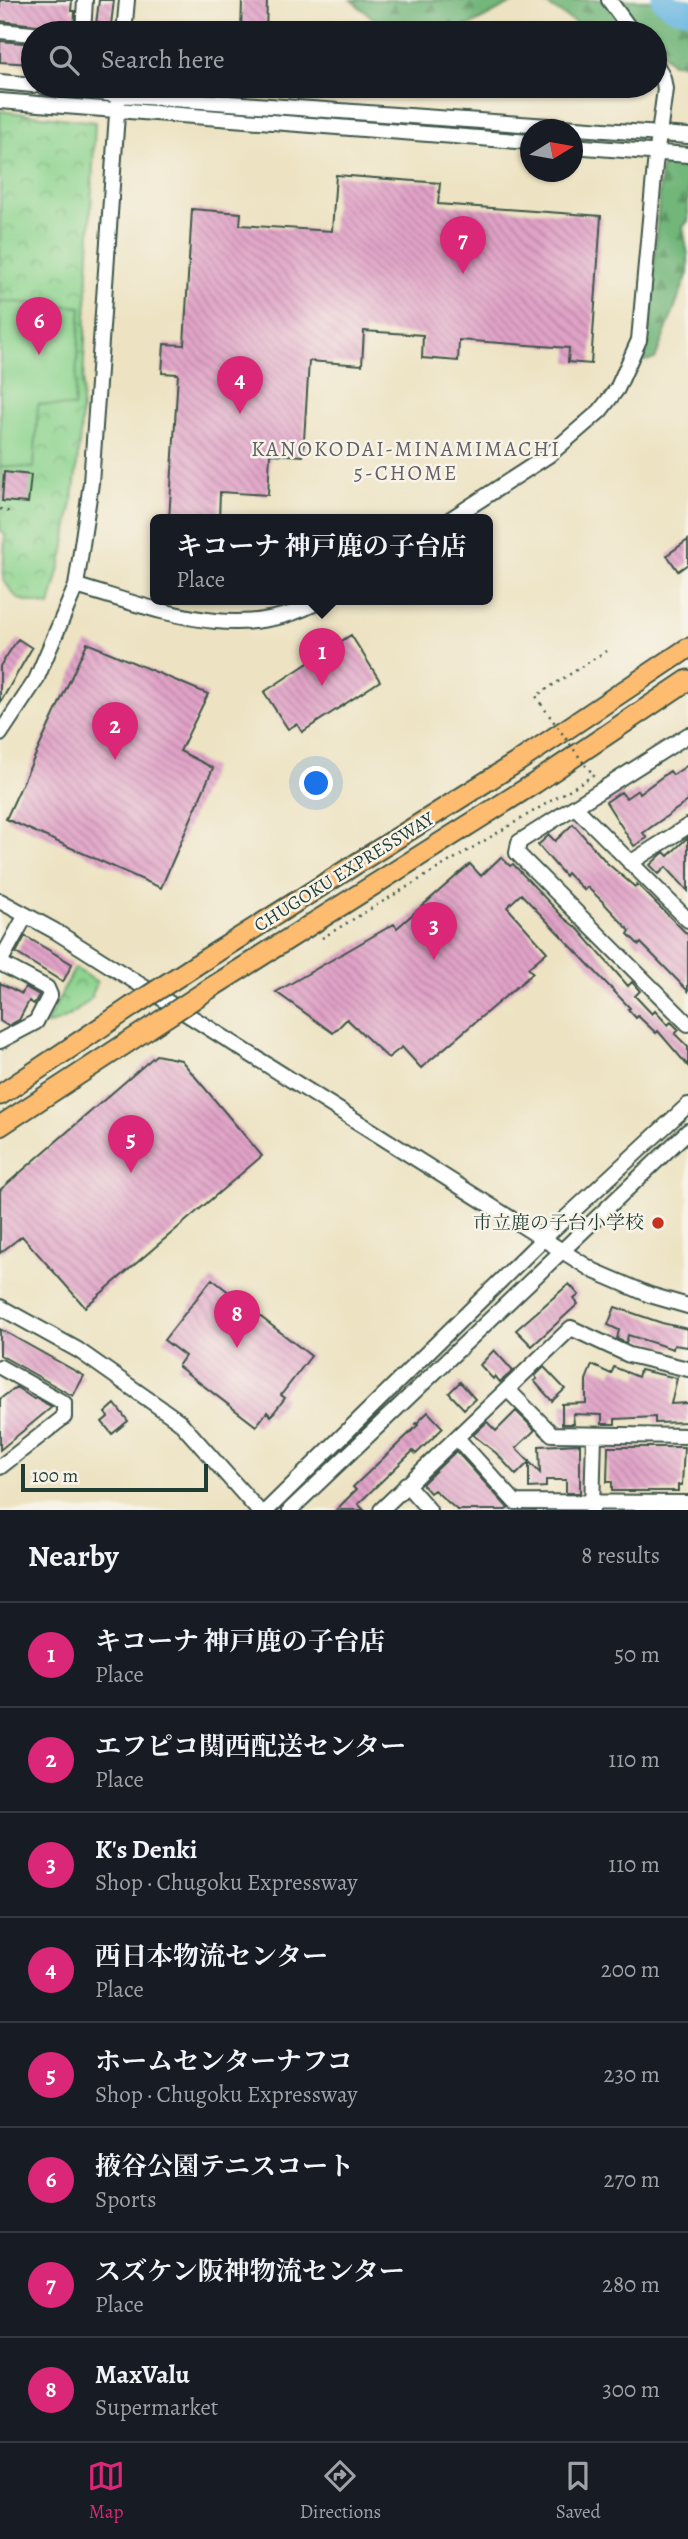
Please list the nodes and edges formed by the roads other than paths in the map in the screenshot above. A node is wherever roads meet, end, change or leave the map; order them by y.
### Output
1 (85, 0) edge
2 (127, 0) edge
3 (609, 0) edge
4 (84, 21) edge
5 (125, 21) edge
6 (624, 21) edge
7 (0, 31) edge
8 (21, 33) edge
9 (0, 82) edge
10 (21, 84) edge
11 (118, 98) edge
12 (204, 98) edge
13 (664, 98) edge
14 (0, 101) edge
15 (117, 111) junction
16 (661, 135) junction
17 (688, 136) edge
18 (520, 141) edge
19 (583, 147) edge
20 (657, 152) junction
21 (688, 155) edge
22 (458, 514) edge
23 (76, 586) junction
24 (312, 605) edge
25 (688, 648) edge
26 (688, 680) edge
27 (0, 734) edge
28 (688, 735) edge
29 (575, 807) junction
30 (688, 826) edge
31 (630, 863) junction
32 (0, 901) edge
33 (26, 915) junction
34 (688, 920) edge
35 (0, 963) edge
36 (688, 1024) edge
37 (2, 1037) edge
38 (0, 1095) edge
39 (688, 1105) edge
40 (0, 1126) edge
41 (688, 1130) edge
42 (544, 1238) junction
43 (562, 1249) junction
44 (688, 1306) edge
45 (0, 1307) edge
46 (688, 1369) edge
47 (2, 1371) edge
48 (508, 1390) junction
49 (594, 1435) junction
50 (688, 1436) edge
51 (457, 1438) junction
52 (0, 1467) edge
53 (406, 1485) junction
54 (688, 1503) edge
55 (592, 1507) edge
56 (258, 1510) edge
57 (267, 1510) edge
58 (290, 1510) edge
59 (381, 1510) edge
60 (429, 1510) edge

1 - 4 street
2 - 5 street
3 - 6 street
7 - 8 street
9 - 10 street
11 - 15 street
12 - 16 street
13 - 16 street
14 - 15 street
15 - 18 street
15 - 23 street
16 - 17 street
16 - 20 street
19 - 20 street
20 - 21 street
20 - 22 street
23 - 24 street
23 - 27 street
25 - 38 highway, CHUGOKU EXPRESSWAY, bridge
26 - 40 highway, CHUGOKU EXPRESSWAY, bridge
28 - 29 street
29 - 31 street
29 - 36 street
30 - 31 street
31 - 34 street
32 - 33 street
33 - 35 street
33 - 42 street
35 - 37 street
39 - 42 street
41 - 43 street
42 - 43 street
42 - 57 street
43 - 44 street
43 - 58 street
45 - 56 street
46 - 48 street
47 - 52 street
48 - 49 street
48 - 51 street
49 - 50 street
49 - 55 street
51 - 53 street
51 - 55 street
53 - 59 street
53 - 60 street
54 - 55 street

